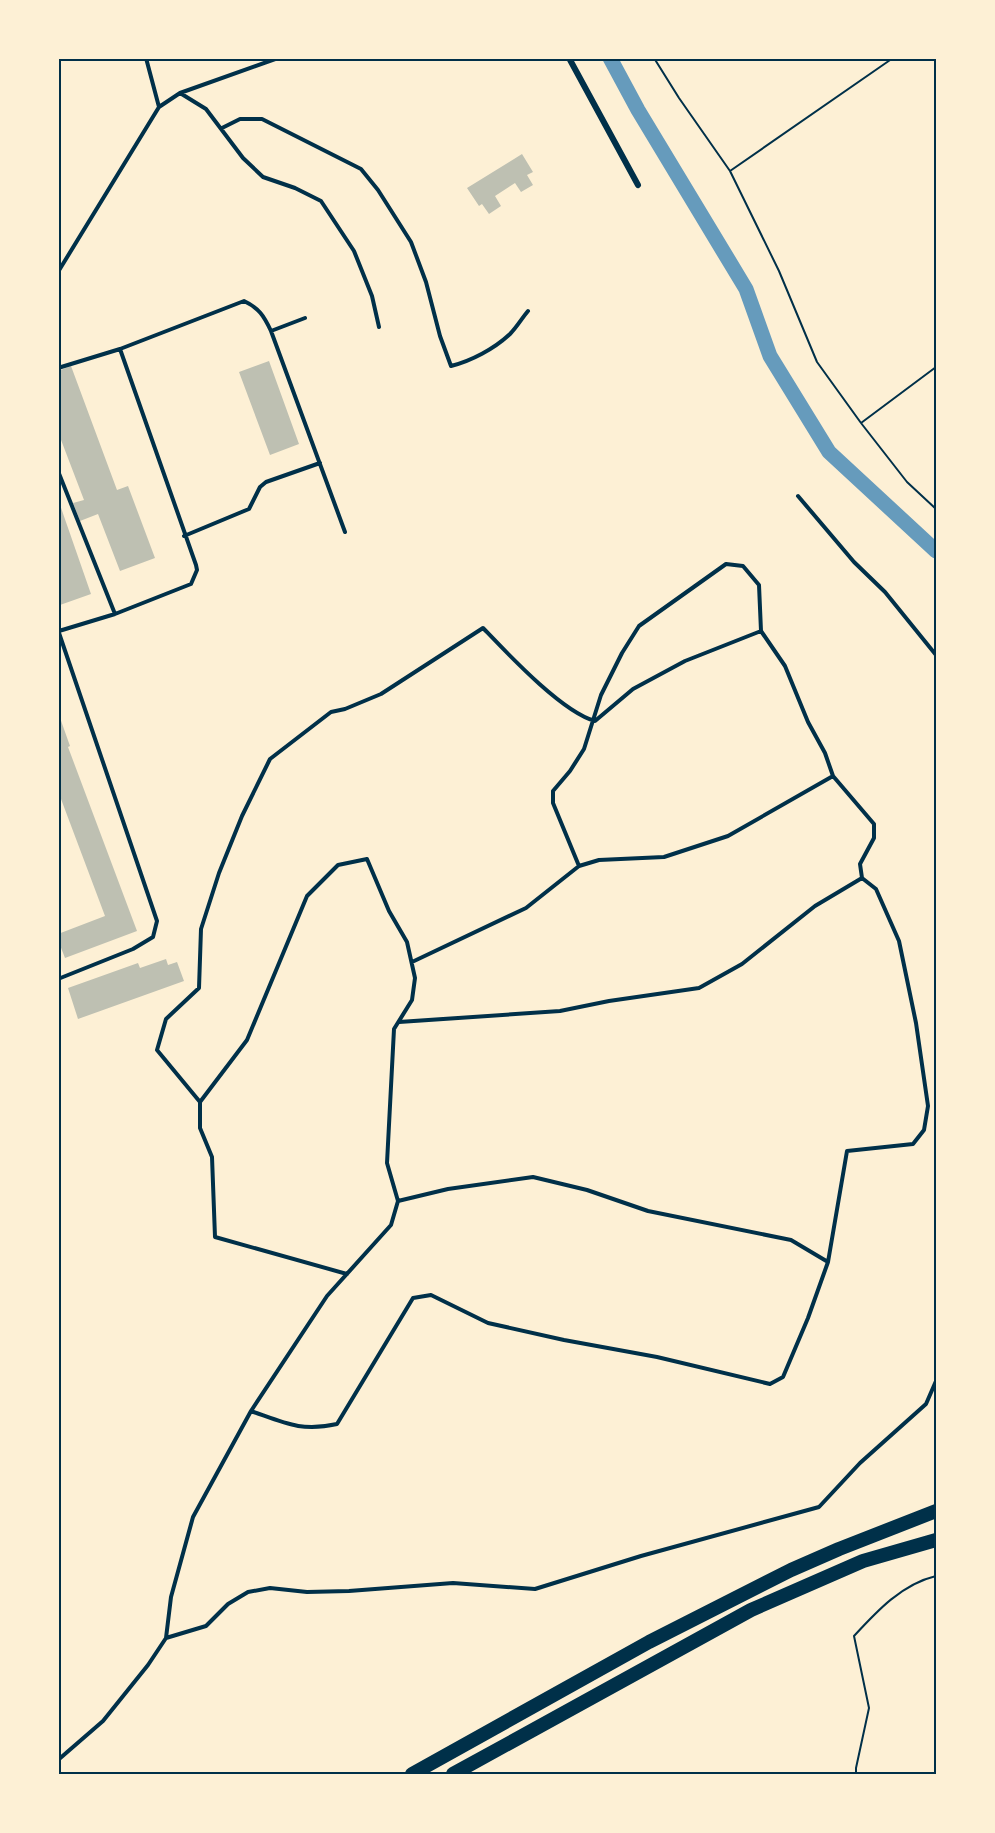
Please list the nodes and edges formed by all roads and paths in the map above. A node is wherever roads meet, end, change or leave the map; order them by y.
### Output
1 (146, 58) edge
2 (278, 58) edge
3 (569, 58) edge
4 (654, 58) edge
5 (893, 58) edge
6 (180, 93) junction
7 (159, 107) junction
8 (222, 128) junction
9 (730, 171) junction
10 (638, 185) dead end
11 (58, 272) edge
12 (528, 311) dead end
13 (305, 318) dead end
14 (380, 327) dead end
15 (271, 331) junction
16 (120, 349) junction
17 (58, 368) edge
18 (936, 368) edge
19 (861, 423) junction
20 (320, 463) junction
21 (58, 471) edge
22 (798, 496) dead end
23 (936, 510) edge
24 (345, 532) dead end
25 (184, 536) junction
26 (115, 614) junction
27 (59, 631) edge
28 (761, 631) junction
29 (936, 655) edge
30 (592, 720) junction
31 (833, 776) junction
32 (579, 866) junction
33 (862, 878) junction
34 (412, 962) junction
35 (58, 979) edge
36 (398, 1022) junction
37 (200, 1102) junction
38 (398, 1201) junction
39 (828, 1262) junction
40 (347, 1274) junction
41 (936, 1381) edge
42 (251, 1411) junction
43 (936, 1511) edge
44 (936, 1540) edge
45 (936, 1576) edge
46 (166, 1638) junction
47 (58, 1760) edge
48 (412, 1774) edge
49 (453, 1774) edge
50 (856, 1774) edge

1 - 7 lane
2 - 6 lane
3 - 10 street
4 - 9 path
5 - 9 path
6 - 7 lane
6 - 8 lane
7 - 11 lane
8 - 12 lane
8 - 14 lane
9 - 19 path
13 - 15 lane
15 - 16 lane
15 - 20 lane
16 - 17 lane
16 - 25 lane
18 - 19 path
19 - 23 path
20 - 24 lane
20 - 25 lane
21 - 26 lane
22 - 29 lane
25 - 26 lane
26 - 27 lane
27 - 35 lane
28 - 30 lane
28 - 30 lane
28 - 31 lane
30 - 32 lane
30 - 37 lane
31 - 32 lane
31 - 33 lane
32 - 34 lane
33 - 36 lane
33 - 39 lane
34 - 36 lane
34 - 37 lane
36 - 38 lane
37 - 40 lane
38 - 39 lane
38 - 40 lane
39 - 42 lane
40 - 42 lane
41 - 46 lane
42 - 46 lane
43 - 48 highway
44 - 49 highway
45 - 50 path
46 - 47 lane

